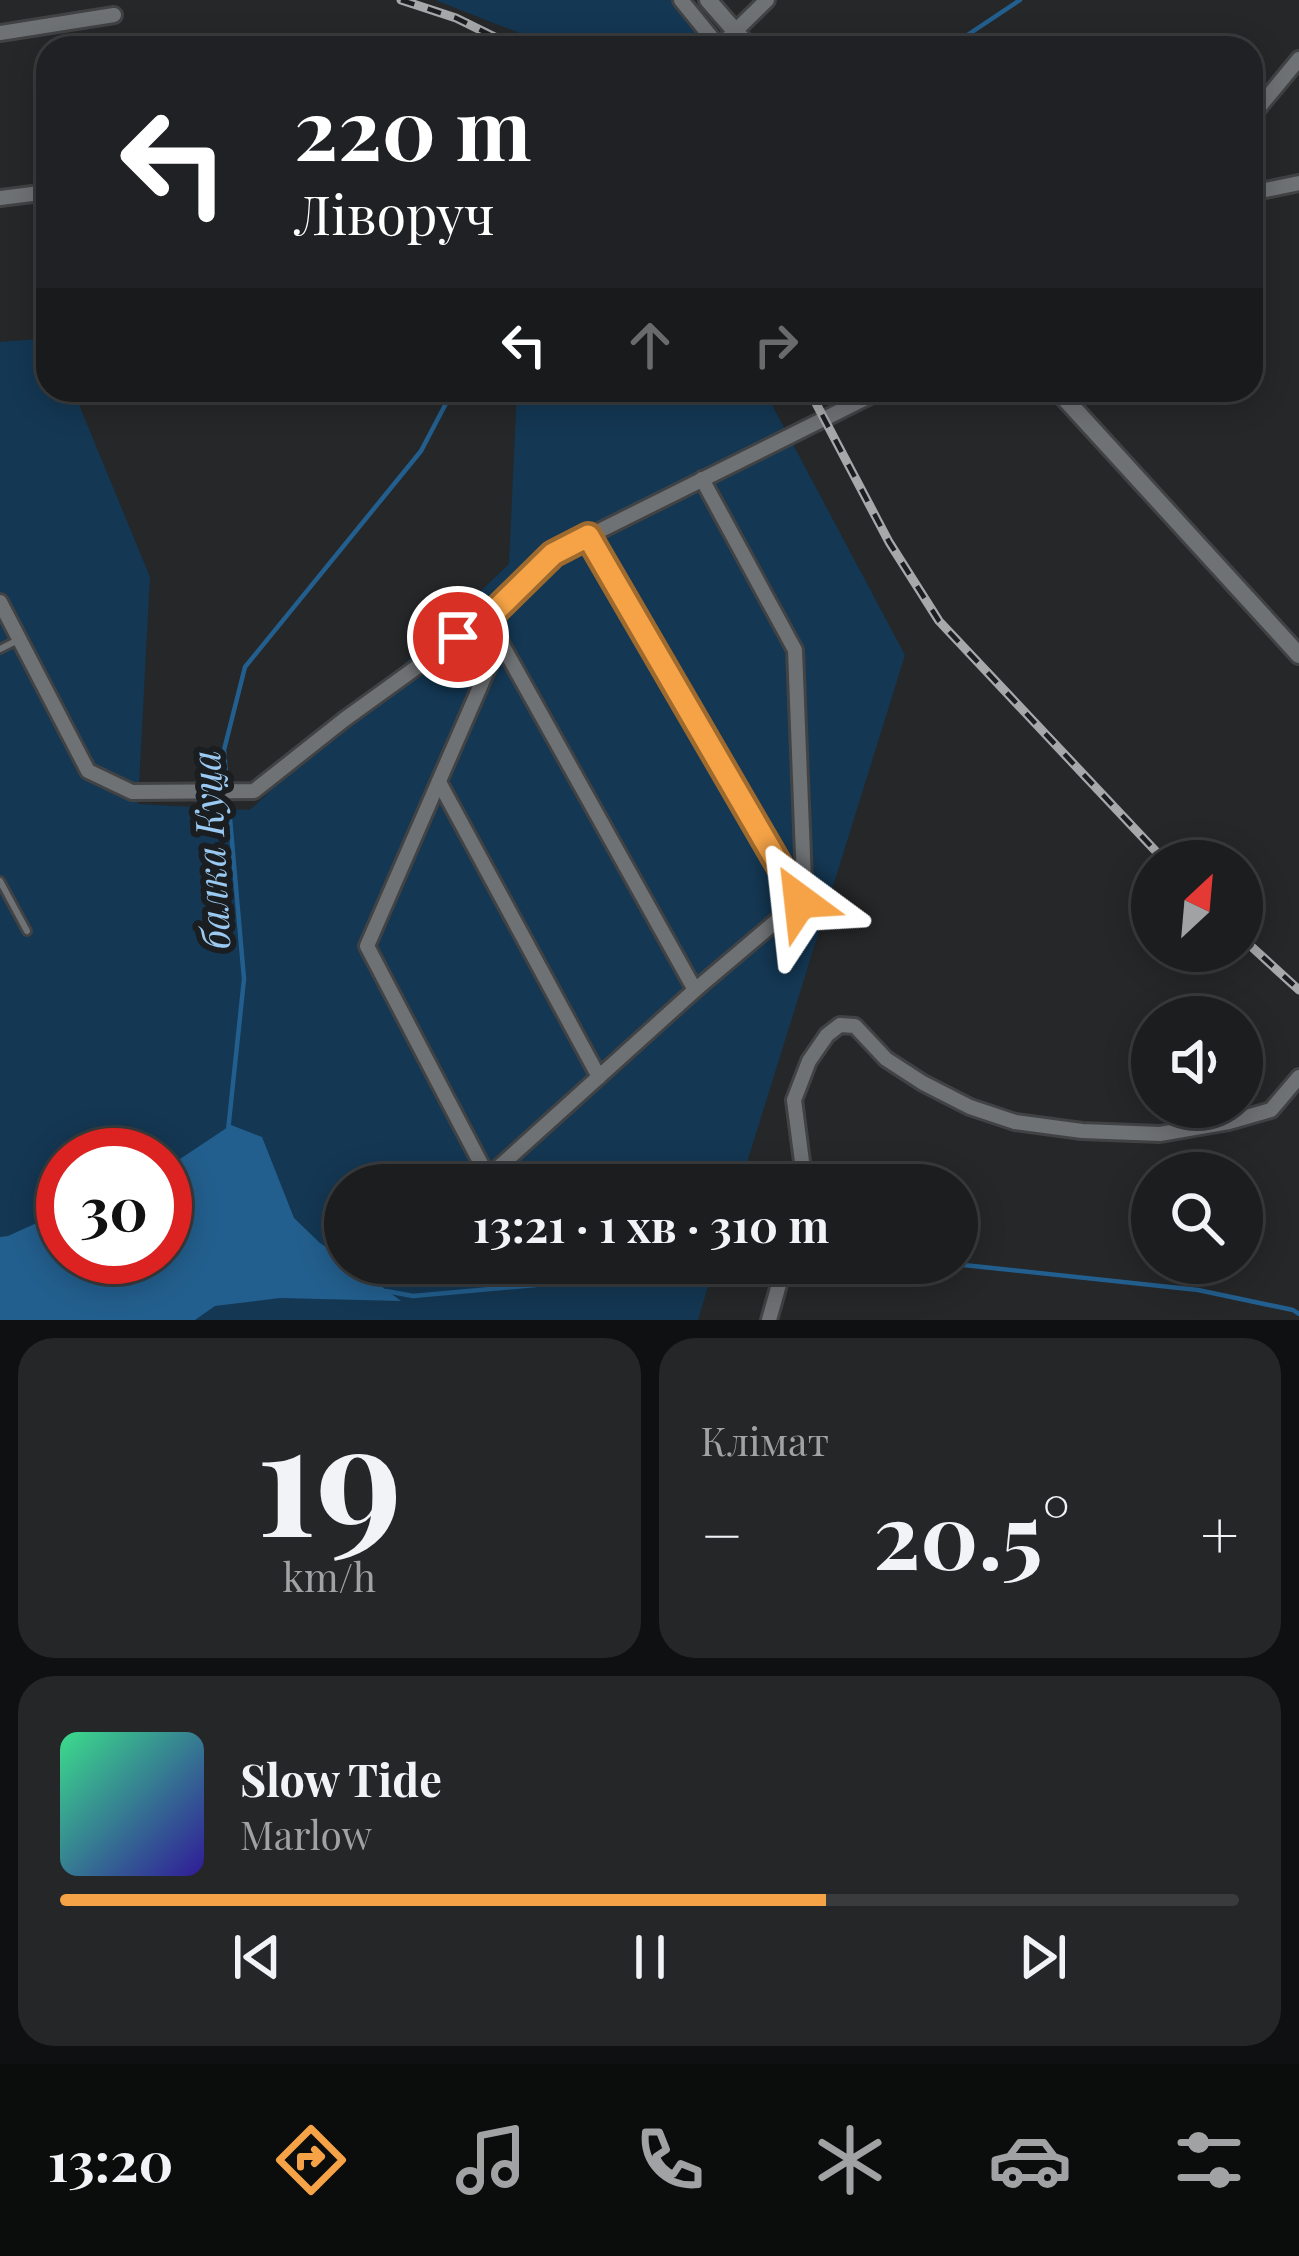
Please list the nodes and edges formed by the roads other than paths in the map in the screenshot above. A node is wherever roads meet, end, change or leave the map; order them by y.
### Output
1 (681, 0) edge
2 (708, 0) edge
3 (766, 0) edge
4 (114, 15) dead end
5 (735, 32) junction
6 (0, 33) edge
7 (711, 36) edge
8 (731, 36) edge
9 (738, 36) edge
10 (1299, 59) edge
11 (1263, 103) edge
12 (1299, 183) edge
13 (1263, 190) edge
14 (36, 194) edge
15 (0, 198) edge
16 (858, 402) edge
17 (1068, 402) edge
18 (702, 479) junction
19 (588, 536) junction
20 (0, 602) edge
21 (496, 610) junction
22 (19, 639) junction
23 (500, 641) junction
24 (0, 649) edge
25 (1299, 655) edge
26 (439, 782) junction
27 (0, 881) edge
28 (800, 901) junction
29 (28, 931) dead end
30 (695, 990) junction
31 (599, 1077) junction
32 (1299, 1077) edge
33 (802, 1164) edge
34 (779, 1284) edge
35 (769, 1320) edge

1 - 7 street
2 - 5 street
3 - 5 street
4 - 6 street
5 - 8 street
5 - 9 street
10 - 11 street
12 - 13 street
14 - 15 street
16 - 18 street
17 - 25 street
18 - 19 street
18 - 28 street
19 - 21 street
19 - 28 street
20 - 22 street
21 - 22 street
21 - 23 street
22 - 24 lane
23 - 26 street
23 - 30 street
26 - 31 street
26 - 31 street
27 - 29 lane
28 - 30 street
30 - 31 street
32 - 33 street
34 - 35 street

